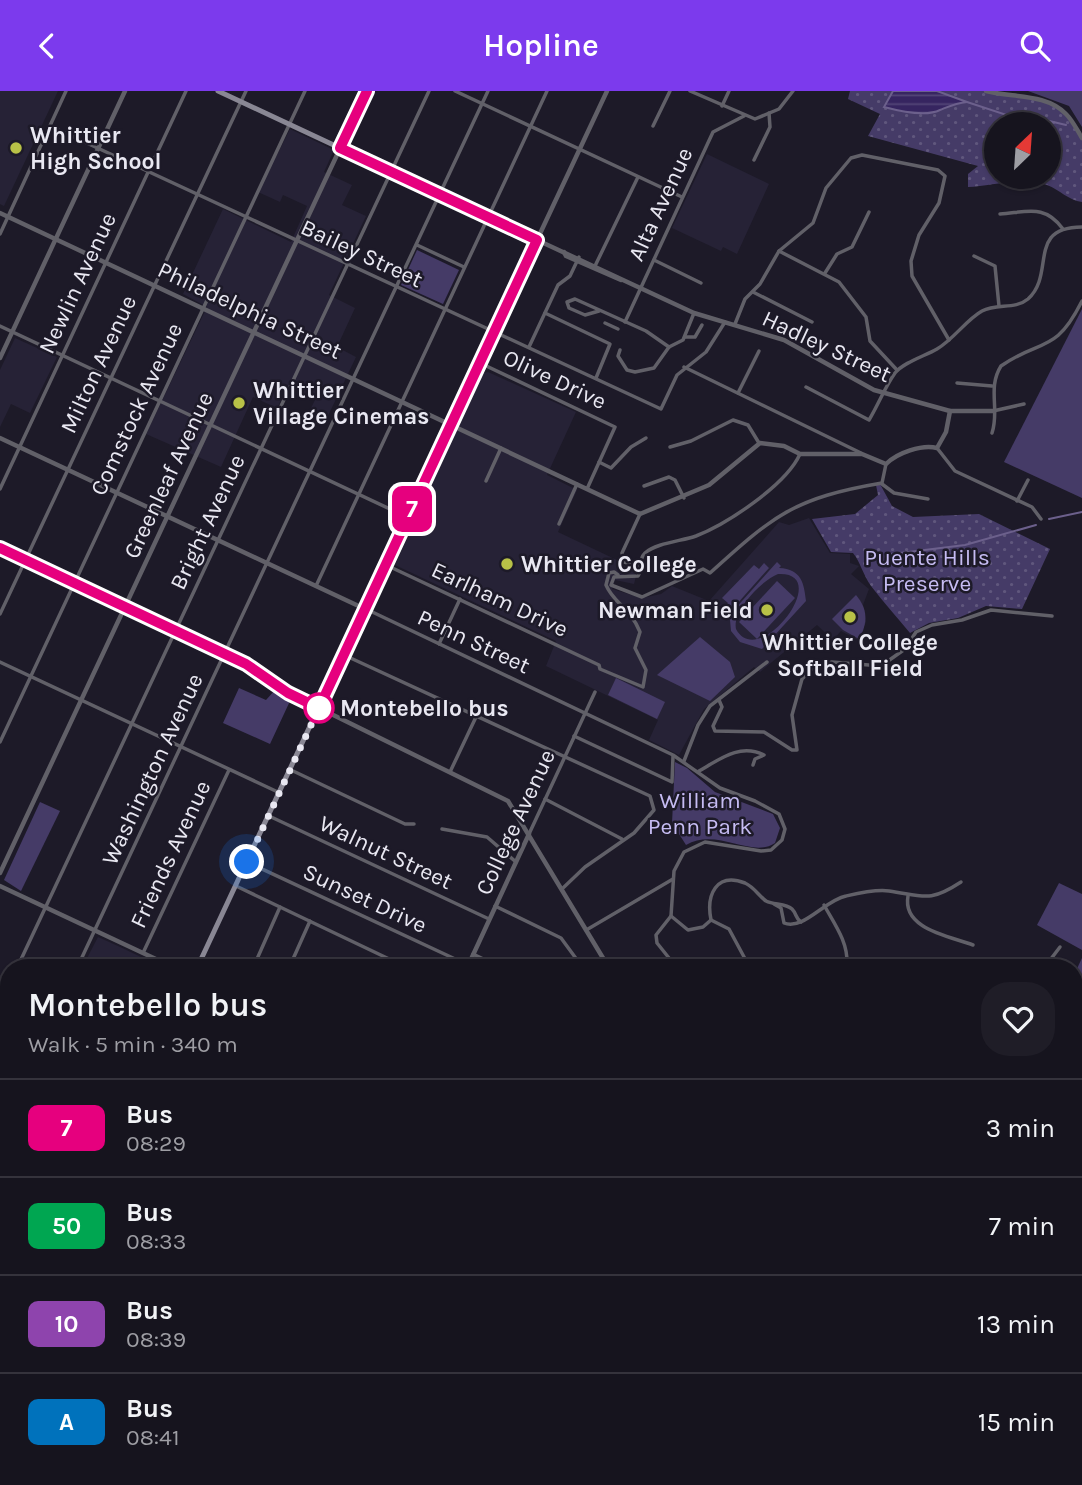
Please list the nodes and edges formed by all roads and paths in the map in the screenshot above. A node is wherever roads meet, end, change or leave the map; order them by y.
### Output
1 (66, 91) edge
2 (125, 91) edge
3 (186, 91) edge
4 (218, 91) edge
5 (246, 91) edge
6 (304, 91) edge
7 (367, 91) edge
8 (429, 91) edge
9 (455, 91) edge
10 (488, 91) edge
11 (547, 91) edge
12 (607, 91) edge
13 (670, 91) edge
14 (690, 91) edge
15 (729, 91) edge
16 (793, 91) edge
17 (986, 91) edge
18 (241, 101) junction
19 (482, 104) junction
20 (722, 106) junction
21 (769, 113) junction
22 (744, 117) junction
23 (289, 124) junction
24 (50, 126) junction
25 (653, 126) dead end
26 (531, 127) junction
27 (1082, 138) edge
28 (99, 148) junction
29 (340, 148) junction
30 (580, 150) junction
31 (754, 160) dead end
32 (149, 171) junction
33 (391, 172) junction
34 (638, 177) junction
35 (197, 194) junction
36 (441, 195) junction
37 (682, 197) junction
38 (0, 212) edge
39 (869, 212) dead end
40 (1000, 214) dead end
41 (8, 216) junction
42 (244, 217) junction
43 (488, 218) junction
44 (1082, 227) edge
45 (1063, 229) junction
46 (0, 234) edge
47 (56, 239) junction
48 (537, 240) junction
49 (296, 241) junction
50 (417, 244) junction
51 (779, 251) junction
52 (974, 256) dead end
53 (578, 259) junction
54 (654, 260) junction
55 (107, 262) junction
56 (346, 265) junction
57 (464, 267) junction
58 (595, 267) junction
59 (825, 273) junction
60 (701, 283) dead end
61 (154, 285) junction
62 (396, 287) junction
63 (641, 288) junction
64 (753, 292) junction
65 (1082, 301) edge
66 (202, 307) junction
67 (1000, 307) junction
68 (444, 310) junction
69 (599, 311) junction
70 (545, 313) junction
71 (694, 313) junction
72 (615, 318) junction
73 (625, 322) junction
74 (725, 322) junction
75 (812, 322) dead end
76 (605, 323) dead end
77 (736, 324) junction
78 (702, 325) dead end
79 (612, 326) junction
80 (0, 327) edge
81 (618, 329) dead end
82 (254, 331) junction
83 (12, 332) junction
84 (494, 333) junction
85 (685, 337) junction
86 (949, 340) junction
87 (528, 347) junction
88 (669, 347) junction
89 (620, 350) dead end
90 (760, 351) dead end
91 (62, 355) junction
92 (305, 355) junction
93 (0, 358) edge
94 (480, 363) junction
95 (684, 367) junction
96 (897, 370) junction
97 (352, 377) junction
98 (111, 378) junction
99 (596, 379) junction
100 (957, 383) dead end
101 (992, 386) junction
102 (806, 387) dead end
103 (738, 393) junction
104 (886, 394) junction
105 (401, 400) junction
106 (159, 401) junction
107 (1024, 404) dead end
108 (950, 411) junction
109 (993, 411) junction
110 (210, 424) junction
111 (452, 424) junction
112 (992, 433) dead end
113 (0, 438) edge
114 (646, 438) dead end
115 (760, 443) junction
116 (20, 447) junction
117 (670, 447) dead end
118 (260, 448) junction
119 (501, 448) junction
120 (937, 448) junction
121 (800, 454) junction
122 (862, 454) junction
123 (599, 462) junction
124 (886, 464) junction
125 (68, 470) junction
126 (309, 471) junction
127 (1028, 480) dead end
128 (486, 481) dead end
129 (882, 483) junction
130 (577, 484) junction
131 (644, 486) dead end
132 (0, 489) edge
133 (587, 489) junction
134 (117, 493) junction
135 (358, 494) junction
136 (684, 498) junction
137 (929, 499) dead end
138 (1017, 501) junction
139 (640, 514) junction
140 (167, 516) junction
141 (408, 518) junction
142 (1041, 519) dead end
143 (559, 524) dead end
144 (218, 540) junction
145 (0, 548) edge
146 (26, 560) junction
147 (268, 563) junction
148 (386, 565) junction
149 (639, 566) junction
150 (618, 576) junction
151 (75, 583) junction
152 (316, 586) junction
153 (460, 599) junction
154 (125, 606) junction
155 (366, 609) junction
156 (0, 614) edge
157 (1052, 616) dead end
158 (176, 630) junction
159 (439, 644) junction
160 (225, 654) junction
161 (344, 655) junction
162 (767, 661) dead end
163 (0, 662) edge
164 (31, 677) junction
165 (595, 692) dead end
166 (81, 700) junction
167 (719, 700) junction
168 (319, 708) junction
169 (585, 713) junction
170 (476, 717) junction
171 (132, 724) junction
172 (574, 736) junction
173 (0, 742) edge
174 (181, 747) junction
175 (673, 755) junction
176 (565, 758) junction
177 (684, 761) junction
178 (753, 765) dead end
179 (229, 770) junction
180 (290, 770) junction
181 (699, 771) junction
182 (450, 772) junction
183 (280, 793) junction
184 (545, 799) junction
185 (269, 816) junction
186 (414, 824) dead end
187 (442, 829) dead end
188 (529, 834) junction
189 (622, 839) junction
190 (247, 862) junction
191 (516, 862) junction
192 (0, 873) edge
193 (673, 879) junction
194 (961, 882) dead end
195 (0, 886) edge
196 (236, 886) junction
197 (563, 888) junction
198 (908, 896) junction
199 (774, 904) junction
200 (824, 905) junction
201 (495, 906) junction
202 (280, 907) junction
203 (46, 908) junction
204 (671, 916) junction
205 (489, 919) junction
206 (711, 920) junction
207 (310, 921) junction
208 (802, 923) junction
209 (587, 929) junction
210 (95, 931) junction
211 (973, 945) dead end
212 (1060, 947) dead end
213 (143, 953) junction
214 (473, 954) junction
215 (21, 959) edge
216 (81, 959) edge
217 (156, 959) edge
218 (201, 959) edge
219 (257, 959) edge
220 (293, 959) edge
221 (389, 959) edge
222 (450, 959) edge
223 (471, 959) edge
224 (483, 959) edge
225 (577, 959) edge
226 (605, 959) edge
227 (670, 959) edge
228 (745, 959) edge
229 (847, 959) edge
230 (1051, 959) edge

1 - 24 street
2 - 28 street
3 - 32 street, Newlin Avenue
4 - 18 main road, Hadley Street
5 - 18 street, Milton Avenue
6 - 23 street, Comstock Avenue
7 - 29 street, Greenleaf Avenue
8 - 33 street, Bright Avenue
9 - 19 street
10 - 19 street, Washington Avenue
11 - 26 street
12 - 30 street
13 - 25 street
14 - 20 street
15 - 20 street
16 - 21 street
17 - 27 street
18 - 23 main road, Hadley Street
18 - 35 street, Milton Avenue
19 - 26 street
19 - 36 street, Washington Avenue
20 - 22 street
21 - 22 street, Alta Avenue
21 - 31 street
22 - 37 street, Alta Avenue
23 - 29 main road, Hadley Street
23 - 42 street, Comstock Avenue
24 - 28 street, Bailey Street
24 - 41 street
26 - 30 street
26 - 43 street
28 - 32 street, Bailey Street
28 - 47 street
29 - 33 main road, Hadley Street
29 - 49 street, Greenleaf Avenue
30 - 34 street
30 - 48 street
32 - 35 street, Bailey Street
32 - 55 street, Newlin Avenue
33 - 36 main road, Hadley Street
33 - 56 street, Bright Avenue
34 - 37 street
34 - 58 street
35 - 42 street, Bailey Street
35 - 61 street, Milton Avenue
36 - 43 main road, Hadley Street
36 - 50 street, Washington Avenue
37 - 54 street, Alta Avenue
38 - 41 street, Philadelphia Street
39 - 59 street
40 - 45 street
41 - 46 street
41 - 47 street, Philadelphia Street
42 - 49 street, Bailey Street
42 - 66 street, Comstock Avenue
43 - 48 main road, Hadley Street
43 - 57 street
44 - 45 street
45 - 67 street
47 - 55 street, Philadelphia Street
47 - 83 street
48 - 53 street, Hadley Street
48 - 84 main road
49 - 56 street, Bailey Street
49 - 82 street, Greenleaf Avenue
50 - 57 street
50 - 62 street, Washington Avenue
51 - 59 street
51 - 64 street
51 - 86 street
52 - 67 street
53 - 58 street, Hadley Street
53 - 70 street
54 - 60 street
54 - 63 street, Alta Avenue
55 - 61 street, Philadelphia Street
55 - 91 street, Newlin Avenue
56 - 62 street, Bailey Street
56 - 92 street, Bright Avenue
57 - 68 street
58 - 63 street, Hadley Street
59 - 96 street
61 - 66 street, Philadelphia Street
61 - 98 street, Milton Avenue
62 - 68 street, Bailey Street
62 - 97 street, Washington Avenue
63 - 71 street, Hadley Street
63 - 73 street, Alta Avenue
64 - 75 street
64 - 77 street
65 - 101 street
66 - 82 street, Philadelphia Street
66 - 106 street, Comstock Avenue
67 - 86 street
68 - 84 street, Bailey Street
68 - 105 street
69 - 69 street
69 - 72 street
70 - 87 street
70 - 99 street
71 - 74 street, Hadley Street
71 - 85 street
72 - 73 street
72 - 79 street
73 - 88 street
74 - 77 street, Hadley Street
74 - 95 street
76 - 79 street
77 - 104 street, Hadley Street
78 - 85 street
79 - 81 street
80 - 83 street
82 - 92 street, Philadelphia Street
82 - 110 street, Greenleaf Avenue
83 - 91 street
83 - 93 street
84 - 87 street, Bailey Street
84 - 94 main road
85 - 88 street
86 - 96 street
87 - 99 street, Bailey Street
88 - 89 street
90 - 103 street
91 - 98 street
91 - 116 street, Newlin Avenue
92 - 97 street, Philadelphia Street
92 - 118 street, Bright Avenue
94 - 111 main road
94 - 123 street, Olive Drive
95 - 99 street, Bailey Street
95 - 103 street
96 - 104 street
97 - 105 street, Philadelphia Street
97 - 126 street, Washington Avenue
98 - 106 street
98 - 125 street, Milton Avenue
100 - 101 street
101 - 109 street
102 - 104 street
103 - 122 street
104 - 108 street, Hadley Street
105 - 111 street, Philadelphia Street
105 - 135 street
106 - 110 street
106 - 134 street, Comstock Avenue
107 - 109 street, Hadley Street
108 - 109 street, Hadley Street
108 - 120 street
109 - 112 street
110 - 118 street
110 - 140 street, Greenleaf Avenue
111 - 119 street, Philadelphia Street
111 - 141 main road
113 - 116 street, Penn Street
114 - 123 street
115 - 117 street
115 - 121 street
115 - 136 street
116 - 125 street, Penn Street
116 - 132 street, Newlin Avenue
118 - 126 street
118 - 144 street, Bright Avenue
119 - 128 street
119 - 130 street, Philadelphia Street
120 - 124 street
120 - 138 street
121 - 122 street
121 - 149 street
122 - 124 street
123 - 133 street
124 - 129 street
125 - 134 street, Penn Street
125 - 146 street, Milton Avenue
126 - 135 street
126 - 147 street, Washington Avenue
127 - 138 street
129 - 137 street
129 - 150 street
130 - 133 street, Philadelphia Street
130 - 143 street
131 - 136 street
133 - 139 street, Philadelphia Street
134 - 140 street, Penn Street
134 - 151 street, Comstock Avenue
135 - 141 street
135 - 152 street
136 - 139 street
138 - 142 street
139 - 149 street
140 - 144 street, Penn Street
140 - 154 street, Greenleaf Avenue
141 - 148 main road
144 - 147 street, Penn Street
144 - 158 street, Bright Avenue
145 - 146 main road
146 - 151 main road
146 - 156 street, Milton Avenue
147 - 152 street, Penn Street
147 - 160 street, Washington Avenue
148 - 153 street, Earlham Drive
148 - 155 main road
149 - 150 street
150 - 153 street, Earlham Drive
151 - 154 main road
151 - 164 street, Comstock Avenue
152 - 155 street, Penn Street
153 - 159 street
154 - 158 main road
154 - 166 street, Greenleaf Avenue
155 - 159 street, Penn Street
155 - 161 main road
157 - 167 street
158 - 160 main road
158 - 171 street, Bright Avenue
159 - 169 street, Penn Street
160 - 168 main road
160 - 174 street, Washington Avenue
161 - 168 main road
161 - 170 street
162 - 167 street
163 - 164 street
164 - 166 street
164 - 173 street, Comstock Avenue
165 - 169 street, College Avenue
166 - 171 street
166 - 192 street, Greenleaf Avenue
167 - 177 street
168 - 180 main road
168 - 182 street
169 - 172 street, College Avenue
169 - 175 street, Penn Street
170 - 176 street
170 - 182 street
171 - 174 street
171 - 203 street, Bright Avenue
172 - 175 street
172 - 176 street, College Avenue
174 - 179 street
174 - 210 street, Washington Avenue
175 - 177 street, Penn Street
176 - 184 street, College Avenue
176 - 189 street
177 - 181 street, Penn Street
178 - 181 street
179 - 183 street
179 - 213 street, Friends Avenue
180 - 183 main road
180 - 186 street
181 - 193 street, Penn Street
182 - 188 street
183 - 185 main road
184 - 188 street, College Avenue
184 - 189 street
185 - 190 main road
185 - 205 street, Walnut Street
187 - 191 street
188 - 191 street, College Avenue
188 - 197 street
189 - 197 street
190 - 196 main road
190 - 222 street, Sunset Drive
191 - 201 street, College Avenue
193 - 204 street
193 - 209 street
194 - 198 street
195 - 203 street
196 - 202 street
196 - 218 main road
197 - 209 street
198 - 200 street
198 - 211 street
199 - 206 street
199 - 208 street
199 - 208 street
200 - 208 street
200 - 229 street
201 - 205 street, College Avenue
201 - 225 street
202 - 207 street
202 - 219 street
203 - 210 street
203 - 215 street, Bright Avenue
204 - 206 street
204 - 227 street
205 - 214 street, College Avenue
206 - 228 street
207 - 220 street
207 - 221 street
209 - 226 street
210 - 213 street
210 - 216 street, Washington Avenue
212 - 230 street
213 - 217 street
214 - 223 street, College Avenue
214 - 224 street

